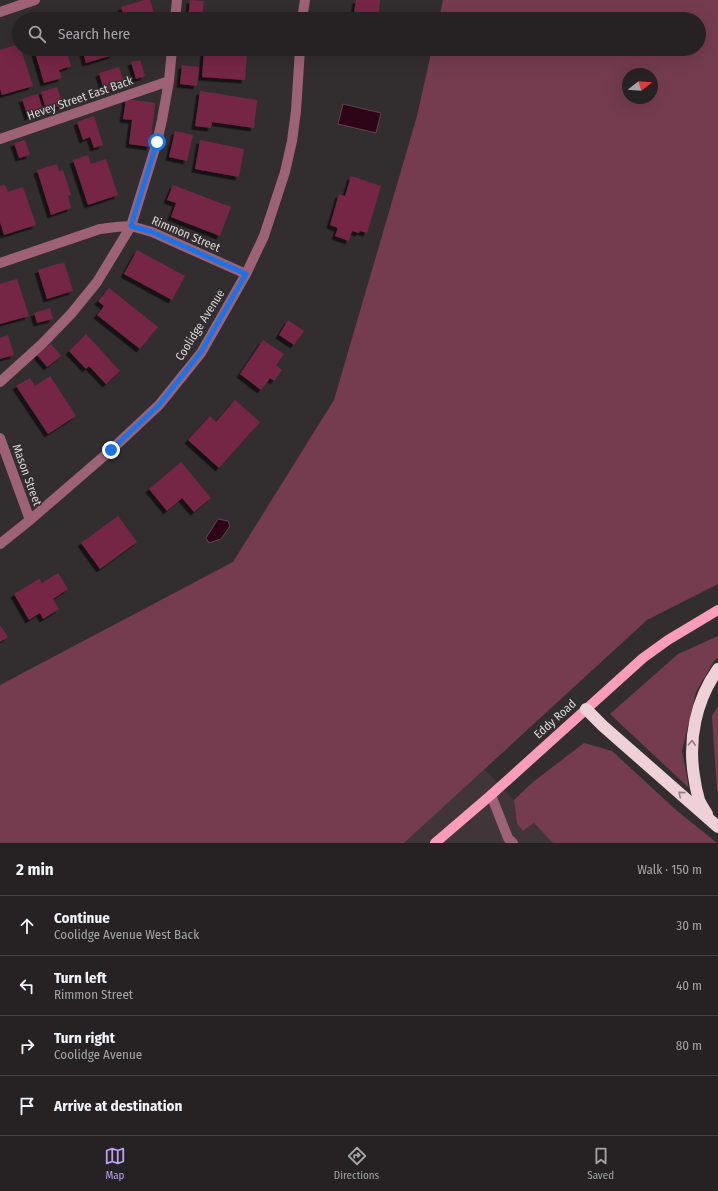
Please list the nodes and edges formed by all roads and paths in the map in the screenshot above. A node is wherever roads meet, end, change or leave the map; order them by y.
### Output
1 (35, 0) edge
2 (177, 0) edge
3 (305, 0) edge
4 (0, 12) edge
5 (176, 12) edge
6 (303, 12) edge
7 (171, 56) edge
8 (300, 56) edge
9 (169, 81) junction
10 (0, 139) edge
11 (131, 226) junction
12 (0, 263) edge
13 (246, 274) junction
14 (0, 382) edge
15 (0, 438) edge
16 (30, 520) junction
17 (0, 544) edge
18 (718, 610) edge
19 (718, 616) edge
20 (698, 622) junction
21 (718, 668) edge
22 (586, 709) junction
23 (491, 795) junction
24 (714, 824) edge
25 (435, 843) edge
26 (513, 843) edge

1 - 4 street
2 - 5 street
3 - 6 street
7 - 9 street
8 - 13 street, Coolidge Avenue
9 - 10 street, Hevey Street East Back
9 - 11 street
11 - 12 street, Rimmon Street
11 - 13 street, Rimmon Street
11 - 14 street
13 - 16 street, Coolidge Avenue
15 - 16 street, Mason Street
16 - 17 street, Coolidge Avenue
18 - 20 main road, Eddy Road
19 - 20 main road, Eddy Road
20 - 22 main road, Eddy Road
24 -> 21 highway
22 - 23 main road, Eddy Road
24 -> 22 highway
23 - 25 main road, Eddy Road
23 - 26 street

